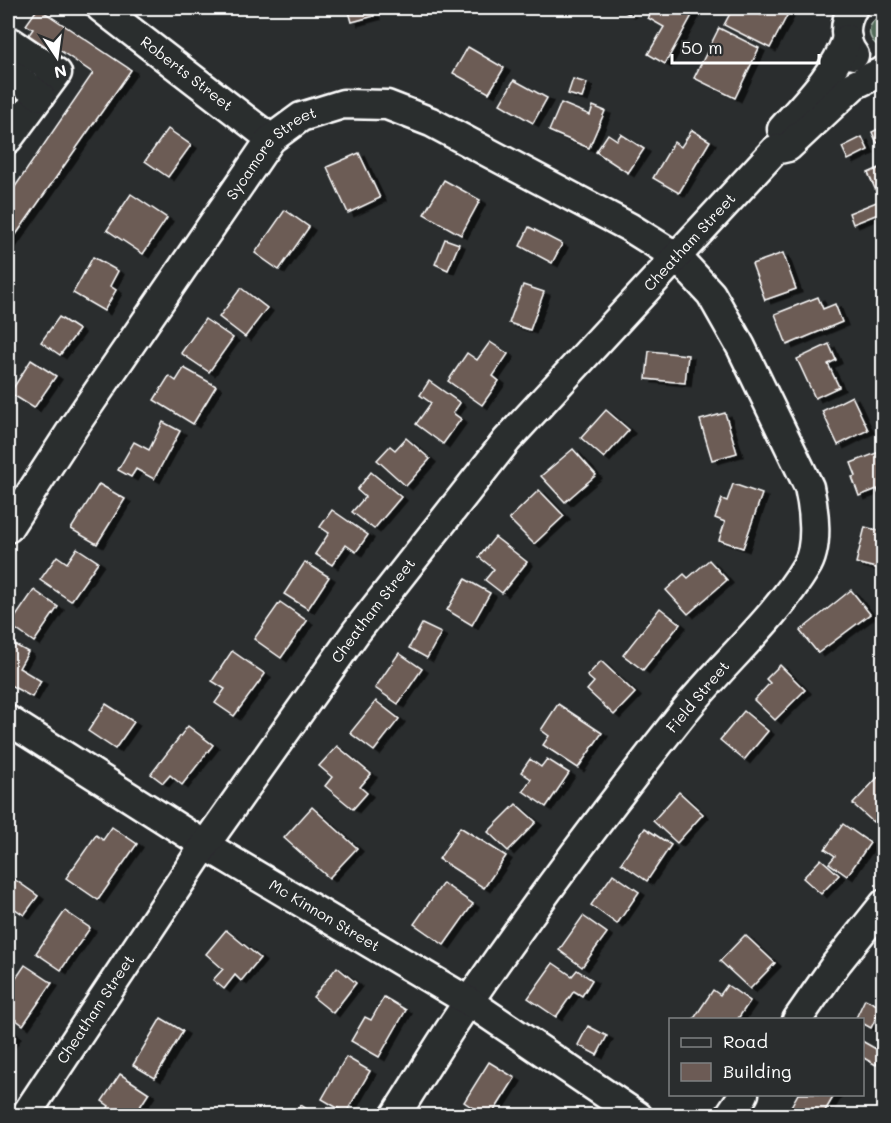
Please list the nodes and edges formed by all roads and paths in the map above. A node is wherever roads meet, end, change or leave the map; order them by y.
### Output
1 (101, 8) edge
2 (846, 19) edge
3 (8, 42) edge
4 (8, 72) edge
5 (882, 72) edge
6 (40, 96) junction
7 (8, 139) edge
8 (271, 139) junction
9 (775, 150) junction
10 (677, 257) junction
11 (8, 528) edge
12 (8, 720) edge
13 (205, 845) junction
14 (884, 904) edge
15 (468, 1001) junction
16 (798, 1018) edge
17 (743, 1096) edge
18 (25, 1116) edge
19 (395, 1116) edge
20 (638, 1116) edge
21 (729, 1116) edge

1 - 8 street, Roberts Street
2 - 5 street
2 - 9 street, Cheatham Street
3 - 6 street
4 - 6 street
5 - 9 street, Cheatham Street
6 - 7 street
8 - 10 street, Sycamore Street
8 - 11 street, Sycamore Street
9 - 10 street, Cheatham Street
10 - 13 street, Cheatham Street
10 - 15 street, Field Street
12 - 13 street, Mc Kinnon Street
13 - 15 street, Mc Kinnon Street
13 - 18 street, Cheatham Street
14 - 16 street
15 - 19 street, Field Street
15 - 20 street, Mc Kinnon Street
17 - 21 street

